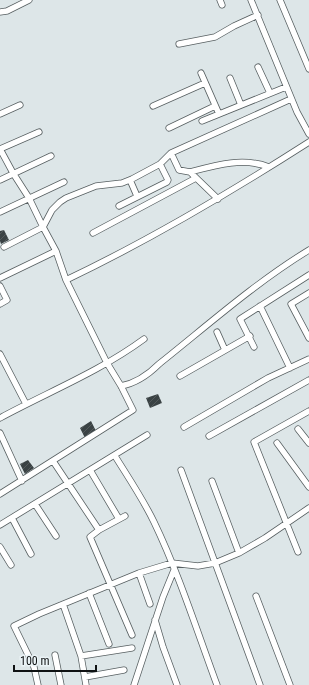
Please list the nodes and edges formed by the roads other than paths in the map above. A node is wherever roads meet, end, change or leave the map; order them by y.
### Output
1 (29, 0) edge
2 (251, 0) edge
3 (280, 0) edge
4 (0, 12) edge
5 (258, 15) junction
6 (178, 44) dead end
7 (258, 67) dead end
8 (309, 69) edge
9 (201, 73) dead end
10 (230, 78) dead end
11 (205, 83) junction
12 (286, 87) junction
13 (270, 93) junction
14 (291, 98) junction
15 (20, 105) dead end
16 (241, 105) junction
17 (153, 106) dead end
18 (215, 106) junction
19 (0, 114) edge
20 (219, 114) junction
21 (202, 121) dead end
22 (169, 128) dead end
23 (38, 132) dead end
24 (309, 134) edge
25 (309, 142) edge
26 (0, 149) edge
27 (171, 153) junction
28 (51, 156) dead end
29 (160, 164) junction
30 (269, 167) junction
31 (190, 172) junction
32 (13, 174) junction
33 (196, 178) junction
34 (0, 180) edge
35 (130, 180) junction
36 (64, 182) dead end
37 (137, 196) junction
38 (29, 198) junction
39 (218, 199) junction
40 (119, 206) dead end
41 (0, 212) edge
42 (43, 227) junction
43 (93, 234) dead end
44 (4, 247) dead end
45 (309, 250) edge
46 (56, 251) junction
47 (309, 275) edge
48 (0, 278) edge
49 (66, 280) junction
50 (0, 286) edge
51 (309, 293) edge
52 (0, 304) edge
53 (260, 306) junction
54 (217, 332) dead end
55 (250, 336) junction
56 (309, 338) edge
57 (144, 340) dead end
58 (254, 347) dead end
59 (225, 350) junction
60 (0, 354) edge
61 (309, 359) edge
62 (107, 363) junction
63 (290, 368) junction
64 (180, 376) dead end
65 (308, 382) edge
66 (121, 386) junction
67 (26, 404) junction
68 (309, 411) edge
69 (0, 418) edge
70 (184, 427) dead end
71 (298, 429) dead end
72 (0, 433) edge
73 (147, 435) dead end
74 (209, 436) dead end
75 (277, 442) dead end
76 (309, 443) edge
77 (115, 456) junction
78 (53, 461) junction
79 (90, 470) junction
80 (181, 470) dead end
81 (22, 481) junction
82 (212, 481) dead end
83 (67, 484) junction
84 (309, 487) edge
85 (0, 494) edge
86 (35, 504) junction
87 (309, 509) edge
88 (12, 518) junction
89 (286, 523) junction
90 (0, 525) edge
91 (99, 530) junction
92 (56, 536) dead end
93 (0, 546) edge
94 (298, 552) dead end
95 (239, 553) junction
96 (31, 554) dead end
97 (172, 563) junction
98 (215, 563) junction
99 (11, 566) dead end
100 (174, 570) junction
101 (139, 573) junction
102 (110, 585) junction
103 (89, 593) junction
104 (256, 596) dead end
105 (64, 604) junction
106 (150, 604) dead end
107 (155, 619) junction
108 (132, 635) dead end
109 (109, 644) dead end
110 (132, 648) dead end
111 (55, 655) dead end
112 (81, 656) junction
113 (124, 670) dead end
114 (85, 677) junction
115 (38, 685) edge
116 (61, 685) edge
117 (86, 685) edge
118 (134, 685) edge
119 (177, 685) edge
120 (217, 685) edge
121 (260, 685) edge
122 (290, 685) edge

1 - 4 street
2 - 5 street
3 - 8 street
5 - 6 street
5 - 12 street
7 - 13 street
9 - 11 street
10 - 16 street
11 - 17 street
11 - 18 street
12 - 13 street
12 - 14 street
13 - 16 street
14 - 24 street
14 - 27 street
15 - 19 street
16 - 20 street
18 - 20 street
18 - 22 street
20 - 21 street
23 - 26 street
25 - 30 street
26 - 32 street
27 - 29 street
27 - 31 street
28 - 32 street
29 - 35 street
29 - 37 street
30 - 31 street
30 - 39 street
31 - 33 street
32 - 34 street
32 - 38 street
33 - 39 street
33 - 43 street
35 - 37 street
35 - 42 street
36 - 38 street
37 - 40 street
38 - 41 street
38 - 42 street
39 - 49 street
42 - 44 street
42 - 46 street
45 - 66 street
46 - 48 street
46 - 49 street
47 - 53 street
49 - 62 street
50 - 52 street
51 - 56 street
53 - 55 street
53 - 63 street
54 - 59 street
55 - 58 street
55 - 59 street
57 - 62 street
59 - 64 street
60 - 67 street
61 - 63 street
62 - 66 street
62 - 67 street
63 - 70 street
65 - 74 street
66 - 78 street
67 - 69 street
68 - 89 street
71 - 76 street
72 - 81 street
73 - 77 street
75 - 84 street
77 - 79 street
77 - 97 street
78 - 81 street
78 - 83 street
79 - 83 street
79 - 91 street
80 - 98 street
81 - 85 street
82 - 95 street
83 - 86 street
83 - 91 street
86 - 88 street
86 - 92 street
87 - 89 street
88 - 90 street
88 - 96 street
89 - 94 street
89 - 95 street
91 - 102 street
93 - 99 street
95 - 98 street
97 - 98 street
97 - 100 street
97 - 101 street
98 - 121 street
100 - 107 street
100 - 120 street
101 - 102 street
101 - 106 street
102 - 103 street
102 - 108 street
103 - 105 street
103 - 109 street
104 - 122 street
105 - 112 street
105 - 115 street
107 - 118 street
107 - 119 street
110 - 112 street
111 - 116 street
112 - 114 street
113 - 114 street
114 - 117 street

